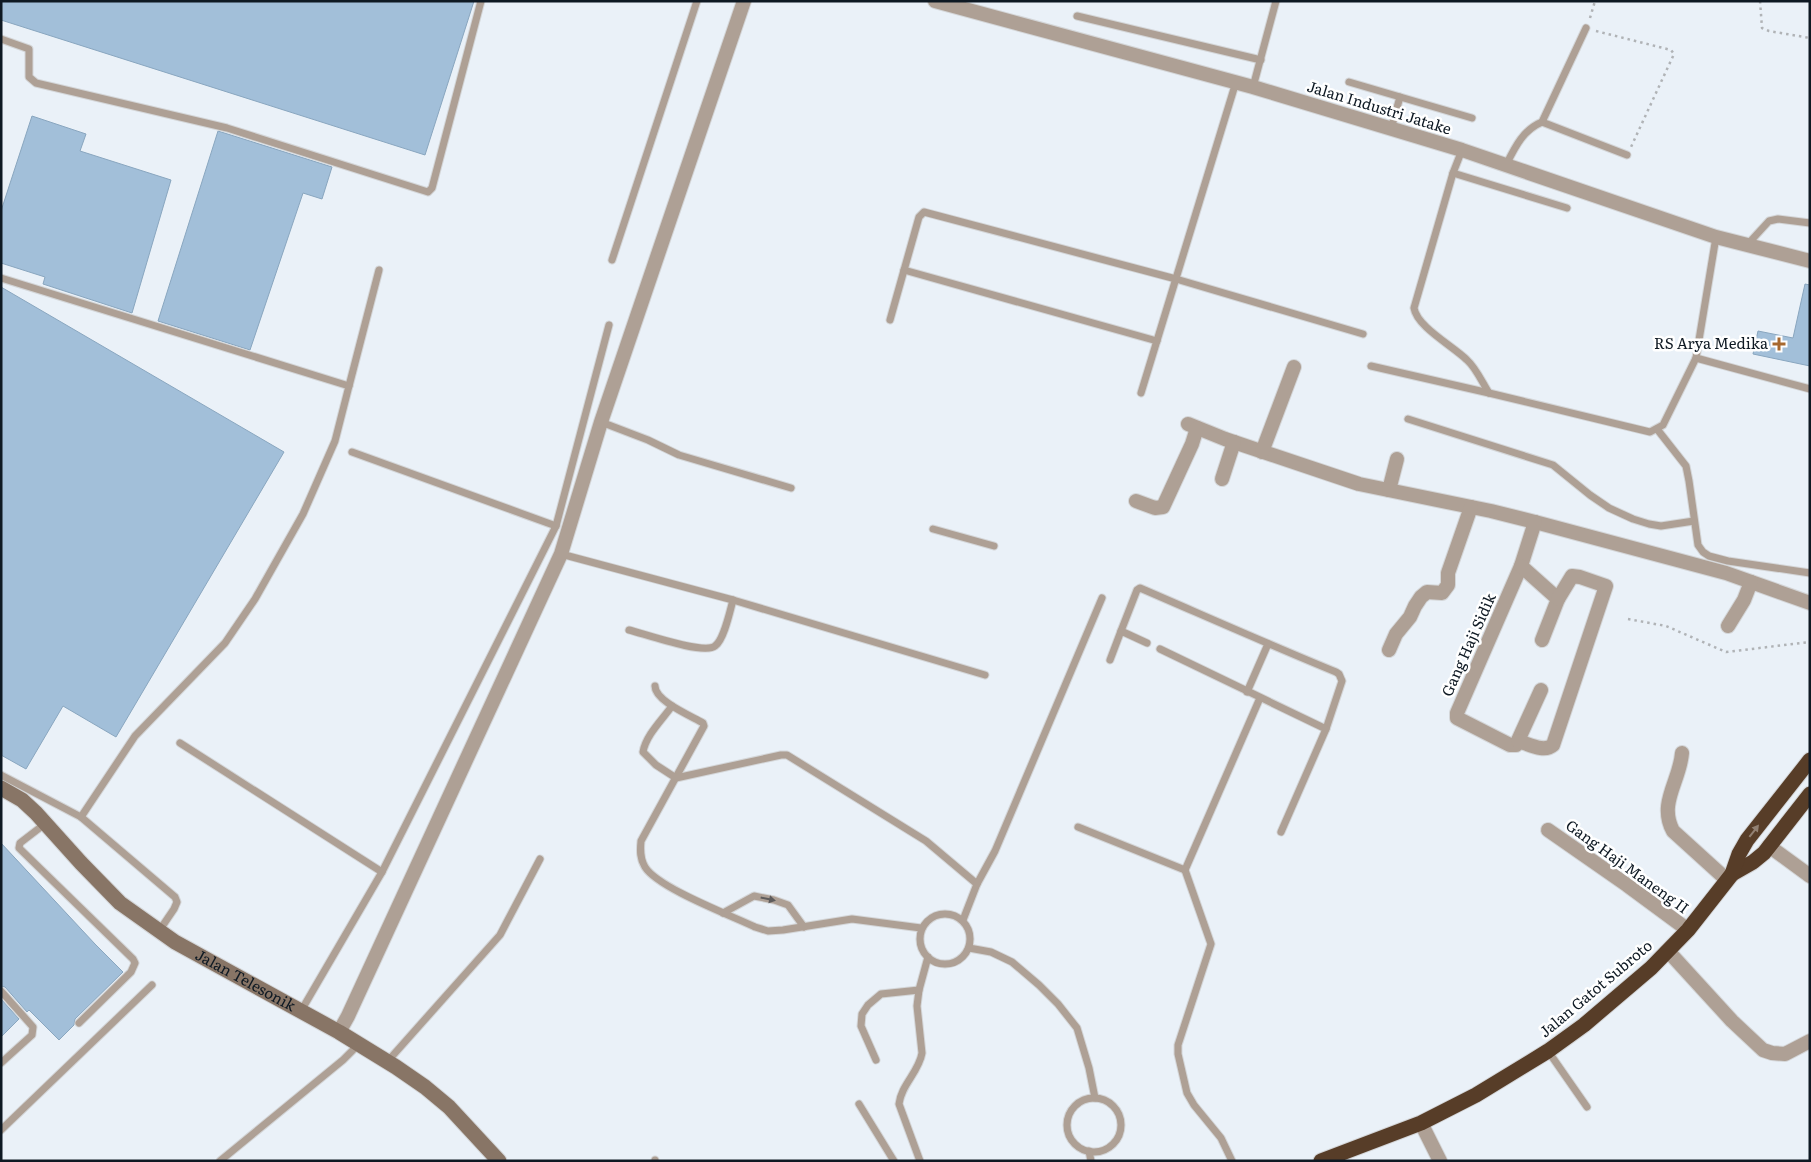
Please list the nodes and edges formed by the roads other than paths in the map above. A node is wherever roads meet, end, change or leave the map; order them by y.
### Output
1 (481, 1) edge
2 (697, 1) edge
3 (744, 1) edge
4 (935, 1) edge
5 (1276, 1) edge
6 (1078, 16) dead end
7 (1586, 28) road end
8 (1, 39) edge
9 (1261, 60) junction
10 (1236, 82) junction
11 (1349, 82) dead end
12 (1253, 87) junction
13 (1400, 97) junction
14 (1472, 118) dead end
15 (1542, 122) junction
16 (1391, 129) junction
17 (1462, 150) junction
18 (1627, 155) road end
19 (1506, 165) junction
20 (1453, 172) junction
21 (1568, 208) dead end
22 (1810, 223) edge
23 (1716, 237) junction
24 (1747, 245) junction
25 (612, 260) dead end
26 (1810, 261) edge
27 (379, 270) dead end
28 (904, 270) junction
29 (1, 278) edge
30 (1176, 279) junction
31 (890, 320) dead end
32 (608, 325) dead end
33 (1363, 334) dead end
34 (1157, 341) junction
35 (1696, 358) junction
36 (1371, 366) dead end
37 (1294, 367) dead end
38 (350, 386) junction
39 (1810, 389) edge
40 (1141, 393) dead end
41 (1489, 393) junction
42 (1408, 419) dead end
43 (601, 422) junction
44 (1657, 429) junction
45 (1234, 442) junction
46 (352, 452) dead end
47 (1262, 452) junction
48 (1397, 459) dead end
49 (1222, 480) dead end
50 (791, 488) dead end
51 (1389, 490) junction
52 (1136, 501) dead end
53 (1471, 507) junction
54 (1694, 521) junction
55 (1535, 522) junction
56 (556, 526) junction
57 (933, 529) dead end
58 (994, 546) dead end
59 (561, 554) junction
60 (1521, 566) junction
61 (1810, 573) edge
62 (1751, 582) junction
63 (1102, 598) dead end
64 (1558, 599) junction
65 (733, 600) junction
66 (1810, 603) edge
67 (1728, 626) dead end
68 (630, 630) dead end
69 (1121, 631) junction
70 (1542, 640) dead end
71 (1147, 643) dead end
72 (1268, 644) junction
73 (1160, 649) dead end
74 (1389, 650) dead end
75 (1110, 660) dead end
76 (985, 674) dead end
77 (655, 686) dead end
78 (1541, 690) dead end
79 (1248, 692) junction
80 (1260, 698) junction
81 (672, 706) junction
82 (1326, 729) junction
83 (1518, 741) junction
84 (180, 743) dead end
85 (1682, 753) dead end
86 (1810, 760) edge
87 (1, 775) edge
88 (676, 778) junction
89 (1, 788) edge
90 (1810, 794) edge
91 (81, 817) junction
92 (46, 823) junction
93 (1078, 827) dead end
94 (1548, 830) dead end
95 (1281, 832) dead end
96 (1769, 846) junction
97 (540, 859) dead end
98 (1185, 870) junction
99 (382, 872) junction
100 (1810, 876) edge
101 (1730, 877) junction
102 (977, 884) junction
103 (724, 912) junction
104 (963, 920) junction
105 (804, 927) junction
106 (921, 928) junction
107 (1688, 930) junction
108 (159, 931) junction
109 (969, 948) junction
110 (1668, 951) junction
111 (928, 957) junction
112 (152, 985) dead end
113 (919, 990) junction
114 (1, 991) edge
115 (301, 1011) junction
116 (79, 1023) dead end
117 (339, 1032) junction
118 (1810, 1036) edge
119 (1810, 1041) edge
120 (358, 1045) junction
121 (1548, 1051) junction
122 (876, 1060) dead end
123 (387, 1062) junction
124 (1, 1063) edge
125 (1095, 1098) junction
126 (859, 1104) dead end
127 (1587, 1107) dead end
128 (1421, 1123) junction
129 (1, 1130) edge
130 (1089, 1151) junction
131 (1324, 1160) edge
132 (220, 1161) edge
133 (499, 1161) edge
134 (894, 1161) edge
135 (920, 1161) edge
136 (1091, 1161) edge
137 (1232, 1161) edge
138 (1440, 1161) edge

1 - 8 lane
2 - 25 lane
3 - 43 street
4 - 10 street, Jalan Industri Jatake
5 - 9 lane
6 - 9 lane
7 - 15 lane
9 - 12 lane
10 - 12 street, Jalan Industri Jatake
10 - 30 lane
11 - 13 lane
12 - 16 street, Jalan Industri Jatake
13 - 14 lane
13 - 16 lane
15 - 18 lane
15 - 19 lane
16 - 17 street, Jalan Industri Jatake
17 - 19 street, Jalan Industri Jatake
17 - 20 lane
19 - 23 street, Jalan Industri Jatake
20 - 21 lane
20 - 41 lane
22 - 24 lane
23 - 24 street, Jalan Industri Jatake
23 - 35 lane
24 - 26 street, Jalan Industri Jatake
27 - 38 lane
28 - 30 lane
28 - 31 lane
28 - 34 lane
29 - 38 lane
30 - 33 lane
30 - 34 lane
32 - 56 lane
34 - 40 lane
35 - 39 lane
35 - 44 lane
36 - 41 lane
37 - 47 street
38 - 91 lane
41 - 44 lane
42 - 54 lane
43 - 50 lane
43 - 59 street
44 - 54 lane
45 - 47 street
45 - 49 street
45 - 52 street
46 - 56 lane
47 - 51 street
48 - 51 street
51 - 53 street
53 - 55 street
53 - 74 street
54 - 61 lane
55 - 60 street, Gang Haji Sidik
55 - 62 street
56 - 99 lane
57 - 58 lane
59 - 65 lane
59 - 117 street
60 - 64 street
60 - 83 street, Gang Haji Sidik
62 - 66 street
62 - 67 street
63 - 102 lane
64 - 70 street
64 - 83 street
65 - 68 lane
65 - 76 lane
69 - 71 lane
69 - 72 lane
69 - 75 lane
72 - 79 lane
72 - 82 lane
73 - 79 lane
77 - 81 lane
78 - 83 street
79 - 80 lane
80 - 82 lane
80 - 98 lane
81 - 88 lane
81 - 88 lane
82 - 95 lane
84 - 99 lane
85 - 101 street
101 -> 86 highway, Jalan Gatot Subroto
87 - 91 lane
88 - 102 lane
88 - 103 lane
89 - 92 street, Jalan Telesonik
90 - 96 highway, Jalan Gatot Subroto
91 - 108 lane
92 - 108 street, Jalan Telesonik
92 - 116 lane
93 - 98 lane
94 - 107 street, Gang Haji Maneng II
96 - 100 street
96 - 101 highway, Jalan Gatot Subroto
97 - 123 lane
98 - 137 lane
99 - 115 lane
101 - 107 highway, Jalan Gatot Subroto
102 - 104 lane
103 - 105 lane
103 -> 105 lane
104 - 106 lane
104 - 109 lane
105 - 106 lane
106 - 111 lane
107 - 110 highway, Jalan Gatot Subroto
108 - 115 street, Jalan Telesonik
109 - 111 lane
109 - 125 lane
110 - 119 street
110 - 121 highway, Jalan Gatot Subroto
111 - 113 lane
112 - 129 lane
113 - 122 lane
113 - 135 lane
114 - 124 lane
115 - 117 street, Jalan Telesonik
117 - 120 street, Jalan Telesonik
118 - 119 street
120 - 123 street, Jalan Telesonik
120 - 132 lane
121 - 127 lane
121 - 128 highway, Jalan Gatot Subroto
123 - 133 street, Jalan Telesonik
125 - 130 lane
125 - 130 lane
126 - 134 lane
128 - 131 highway, Jalan Gatot Subroto
128 - 138 street
130 - 136 lane

